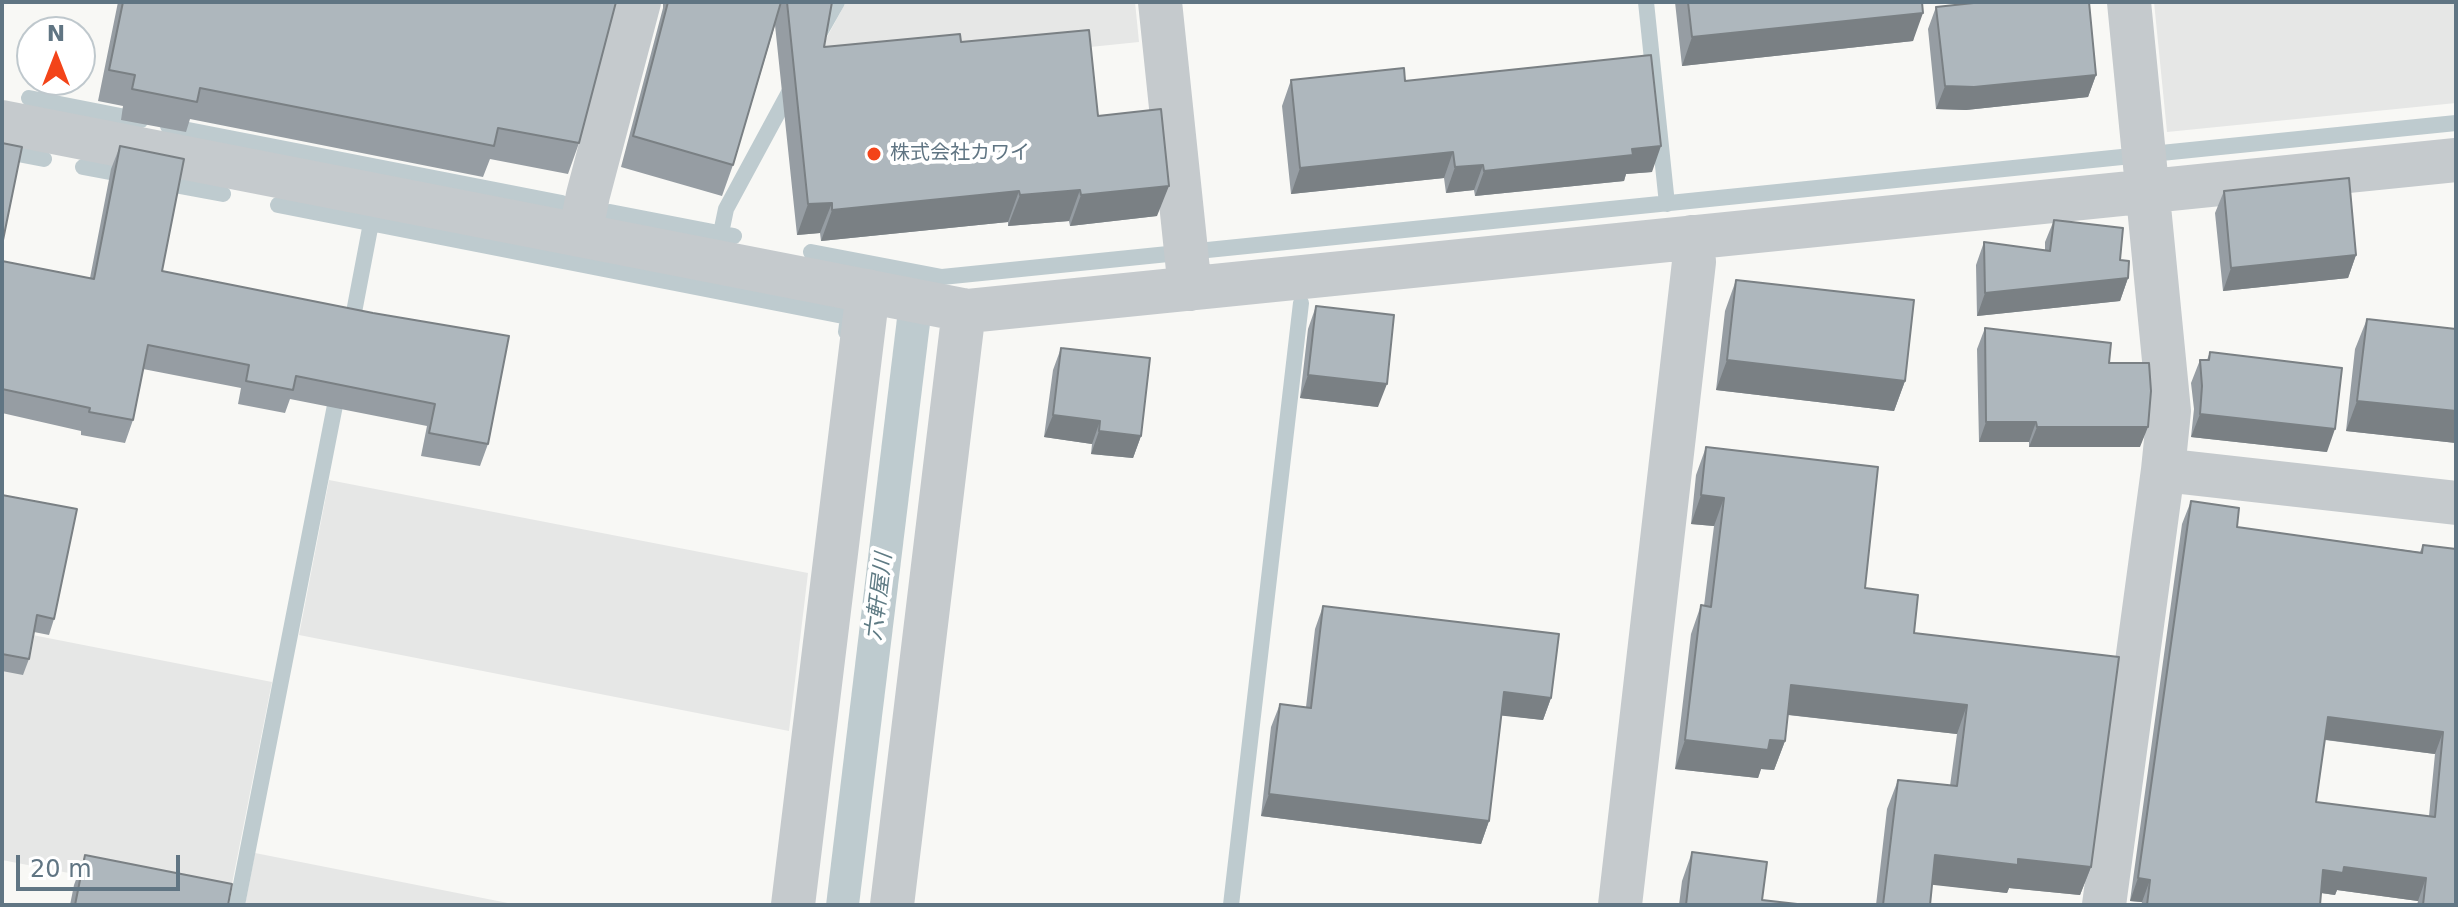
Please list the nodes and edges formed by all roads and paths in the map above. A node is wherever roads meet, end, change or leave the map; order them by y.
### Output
1 (639, 2) edge
2 (1160, 2) edge
3 (2129, 2) edge
4 (2, 122) edge
5 (2456, 160) edge
6 (2146, 167) junction
7 (580, 235) junction
8 (1692, 237) junction
9 (1190, 289) junction
10 (874, 293) junction
11 (958, 309) junction
12 (2163, 470) junction
13 (2456, 503) edge
14 (793, 905) edge
15 (892, 905) edge
16 (1620, 905) edge
17 (2104, 905) edge

1 - 7 street
2 - 9 street
3 - 6 street
4 - 7 street
5 - 6 street
6 - 8 street
6 - 12 street
7 - 10 street
8 - 9 street
8 - 16 street
9 - 11 street
10 - 11 street
10 - 14 street
11 - 15 street
12 - 13 street
12 - 17 street

